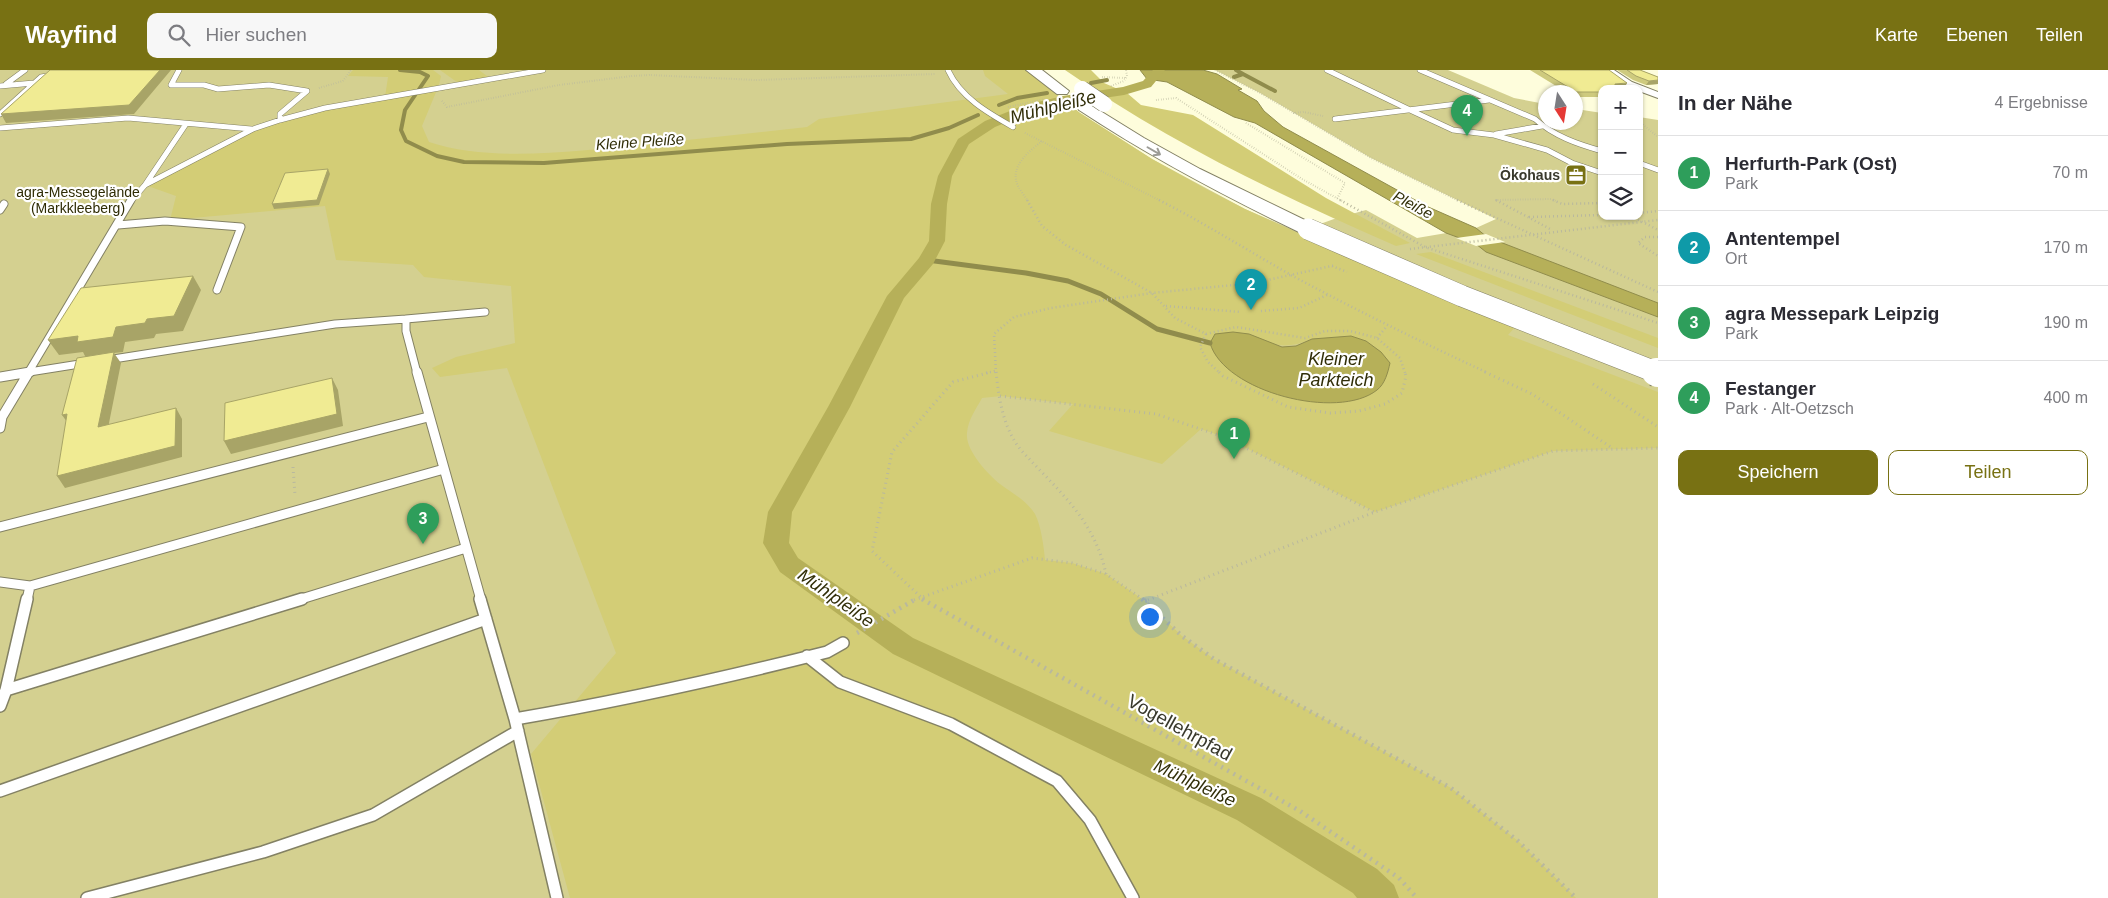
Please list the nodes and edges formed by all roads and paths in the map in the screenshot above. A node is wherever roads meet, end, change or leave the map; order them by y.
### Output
1 (25, 70) edge
2 (179, 70) edge
3 (543, 70) edge
4 (1033, 70) edge
5 (1055, 70) edge
6 (1126, 70) edge
7 (1215, 70) edge
8 (1327, 70) edge
9 (1420, 70) edge
10 (1608, 70) edge
11 (350, 71) edge
12 (656, 71) edge
13 (948, 72) edge
14 (57, 74) edge
15 (655, 75) junction
16 (1102, 77) dead end
17 (34, 83) junction
18 (1112, 84) dead end
19 (461, 85) junction
20 (1116, 85) dead end
21 (2, 87) edge
22 (306, 91) junction
23 (1658, 94) edge
24 (1057, 95) junction
25 (1156, 100) dead end
26 (1491, 100) junction
27 (1410, 110) junction
28 (986, 111) junction
29 (1292, 113) junction
30 (0, 114) edge
31 (1335, 119) joint
32 (280, 120) junction
33 (1538, 122) edge
34 (1246, 123) dead end
35 (186, 124) junction
36 (1010, 126) joint
37 (1643, 126) edge
38 (1538, 127) edge
39 (0, 128) edge
40 (253, 129) junction
41 (1550, 130) edge
42 (1494, 135) junction
43 (1658, 138) edge
44 (1042, 141) junction
45 (1598, 150) edge
46 (1643, 164) edge
47 (1658, 170) edge
48 (1598, 173) edge
49 (145, 185) junction
50 (1337, 199) junction
51 (1598, 203) edge
52 (4, 204) dead end
53 (0, 210) edge
54 (1658, 211) edge
55 (1643, 213) edge
56 (1598, 215) edge
57 (1528, 217) junction
58 (1638, 220) edge
59 (1658, 220) edge
60 (1642, 222) junction
61 (118, 225) junction
62 (1316, 226) junction
63 (1658, 230) edge
64 (1552, 231) junction
65 (1529, 234) junction
66 (1658, 237) edge
67 (1440, 246) dead end
68 (1425, 247) junction
69 (1423, 253) dead end
70 (1658, 256) edge
71 (1331, 266) dead end
72 (1290, 274) junction
73 (218, 290) dead end
74 (1658, 292) edge
75 (1152, 294) junction
76 (1330, 294) junction
77 (1166, 306) junction
78 (1261, 311) dead end
79 (485, 312) dead end
80 (1241, 312) dead end
81 (406, 319) junction
82 (1658, 324) edge
83 (1387, 326) junction
84 (1206, 334) junction
85 (1377, 338) junction
86 (1658, 357) edge
87 (994, 371) junction
88 (28, 372) junction
89 (1658, 373) edge
90 (0, 377) edge
91 (1593, 384) dead end
92 (1000, 396) junction
93 (1, 417) edge
94 (428, 417) junction
95 (1658, 427) edge
96 (0, 428) edge
97 (1612, 448) junction
98 (1658, 448) edge
99 (292, 452) junction
100 (444, 469) junction
101 (296, 511) junction
102 (1375, 512) junction
103 (0, 527) edge
104 (466, 548) junction
105 (1106, 574) junction
106 (0, 582) edge
107 (30, 586) junction
108 (918, 597) junction
109 (1145, 601) junction
110 (486, 619) junction
111 (874, 622) dead end
112 (842, 643) dead end
113 (807, 656) junction
114 (6, 690) junction
115 (0, 706) edge
116 (514, 719) junction
117 (518, 731) junction
118 (0, 791) edge
119 (86, 898) edge
120 (557, 898) edge
121 (1134, 898) edge
122 (1417, 898) edge
123 (1576, 898) edge

1 - 21 lane
2 - 22 lane
3 - 19 lane
4 - 24 highway
5 - 62 highway, bridge
6 - 16 path
7 - 29 path
8 - 27 lane
9 - 26 lane
10 - 23 street
11 - 22 path
12 - 15 path
13 - 15 path
13 - 28 lane
14 - 17 lane
15 - 19 path
17 - 21 lane
17 - 30 lane
18 - 20 path
19 - 32 lane
22 - 32 lane
24 - 28 path
24 -> 62 highway
25 - 50 path
26 - 27 lane
26 - 33 lane
27 - 31 lane
27 - 42 lane
28 - 36 lane
29 - 31 path
29 - 65 path
32 - 40 lane
34 - 50 path
35 - 39 lane
35 - 40 lane
35 - 49 lane
36 - 44 path
37 - 43 path
38 - 42 lane
40 - 49 lane
41 - 45 lane
42 - 48 lane
44 - 72 path
44 - 75 path
46 - 47 lane
49 - 61 lane
50 - 68 path
51 - 57 path
52 - 53 lane
54 - 55 path
56 - 57 path
57 - 64 path
58 - 60 path
59 - 60 path
60 - 63 path
60 - 64 path
61 - 73 lane
61 - 88 lane
62 - 86 highway
62 - 89 highway, bridge
64 - 65 path
65 - 67 path
65 - 74 path
66 - 70 path
68 - 69 path
68 - 82 path
71 - 72 path
72 - 75 path
72 - 76 path
75 - 77 path
75 - 87 path
76 - 78 path
76 - 83 path
77 - 80 path
77 - 84 path
79 - 81 lane
81 - 88 lane
81 - 94 lane
83 - 85 path
83 - 97 path
84 - 85 path
84 - 85 path
87 - 92 path
87 - 108 path, Vogellehrpfad
88 - 90 lane
88 - 93 lane
91 - 95 path
92 - 102 path
92 - 105 path
93 - 96 lane
94 - 99 lane
94 - 100 lane
97 - 98 path
97 - 102 path
99 - 101 path
99 - 103 lane
100 - 101 lane
100 - 104 lane
101 - 107 lane
102 - 109 path
104 - 110 lane
104 - 114 lane
105 - 108 path
105 - 109 path
106 - 107 lane
107 - 114 lane
108 - 111 path
108 - 122 path, Vogellehrpfad
109 - 123 path
110 - 116 lane
110 - 118 lane
112 - 113 lane
113 - 116 lane
113 - 121 lane
114 - 115 lane
116 - 117 lane
117 - 119 lane
117 - 120 lane

